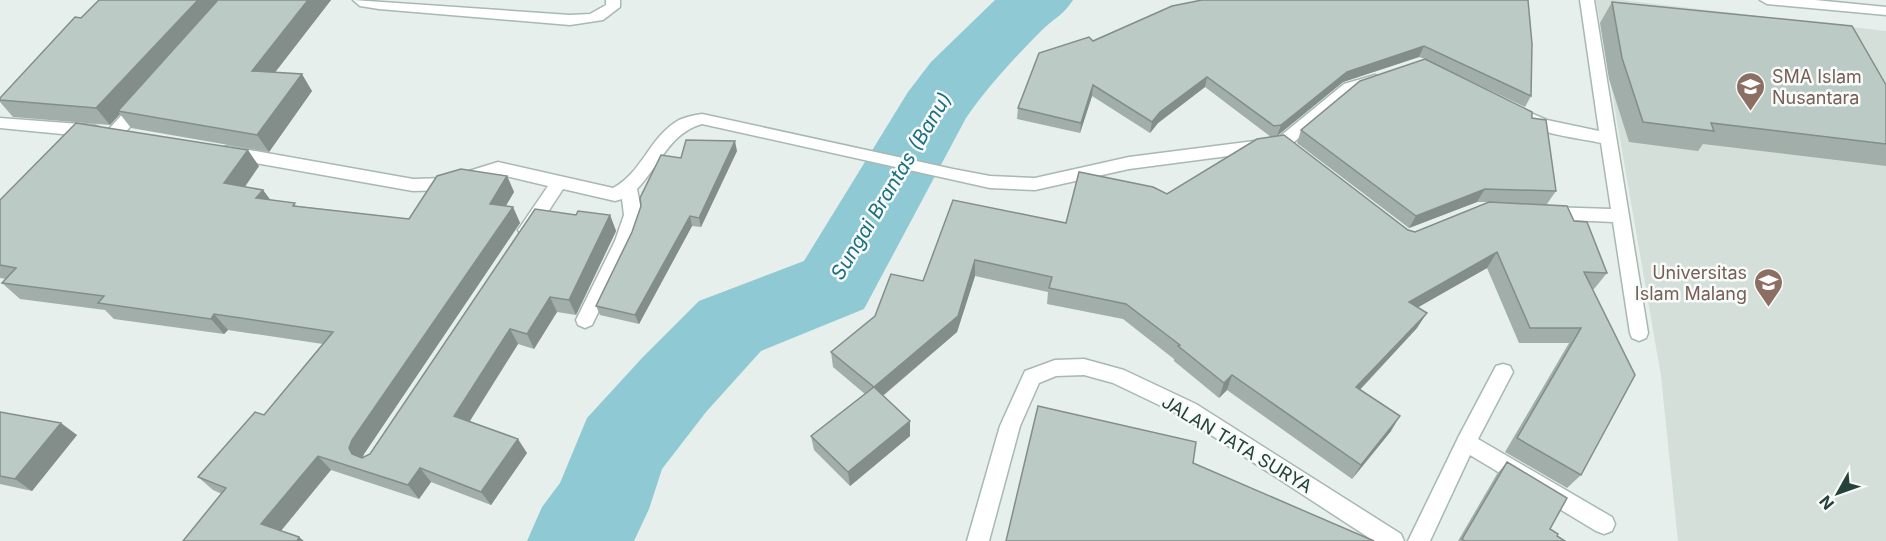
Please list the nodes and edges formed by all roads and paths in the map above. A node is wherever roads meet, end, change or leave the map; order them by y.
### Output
1 (360, 0) edge
2 (613, 0) edge
3 (1587, 0) edge
4 (1767, 0) edge
5 (1886, 11) edge
6 (1390, 75) edge
7 (155, 89) edge
8 (1512, 110) edge
9 (0, 123) edge
10 (116, 133) junction
11 (137, 137) edge
12 (1611, 140) junction
13 (1282, 143) junction
14 (213, 149) edge
15 (1300, 157) edge
16 (559, 182) junction
17 (628, 187) junction
18 (1525, 212) edge
19 (1620, 216) junction
20 (519, 242) edge
21 (585, 320) dead end
22 (1639, 333) dead end
23 (1503, 372) dead end
24 (1466, 442) junction
25 (1604, 524) dead end
26 (978, 541) edge
27 (1393, 541) edge
28 (1419, 541) edge

1 - 2 street
3 - 12 street
4 - 5 street
6 - 13 street
7 - 10 street
8 - 12 street
9 - 10 street
10 - 11 street
12 - 19 street
13 - 15 street
13 - 17 street
14 - 16 street
16 - 17 street
16 - 20 street
17 - 21 street
18 - 19 street
19 - 22 street
23 - 24 street
24 - 25 street
24 - 28 street
26 - 27 street, JALAN TATA SURYA

